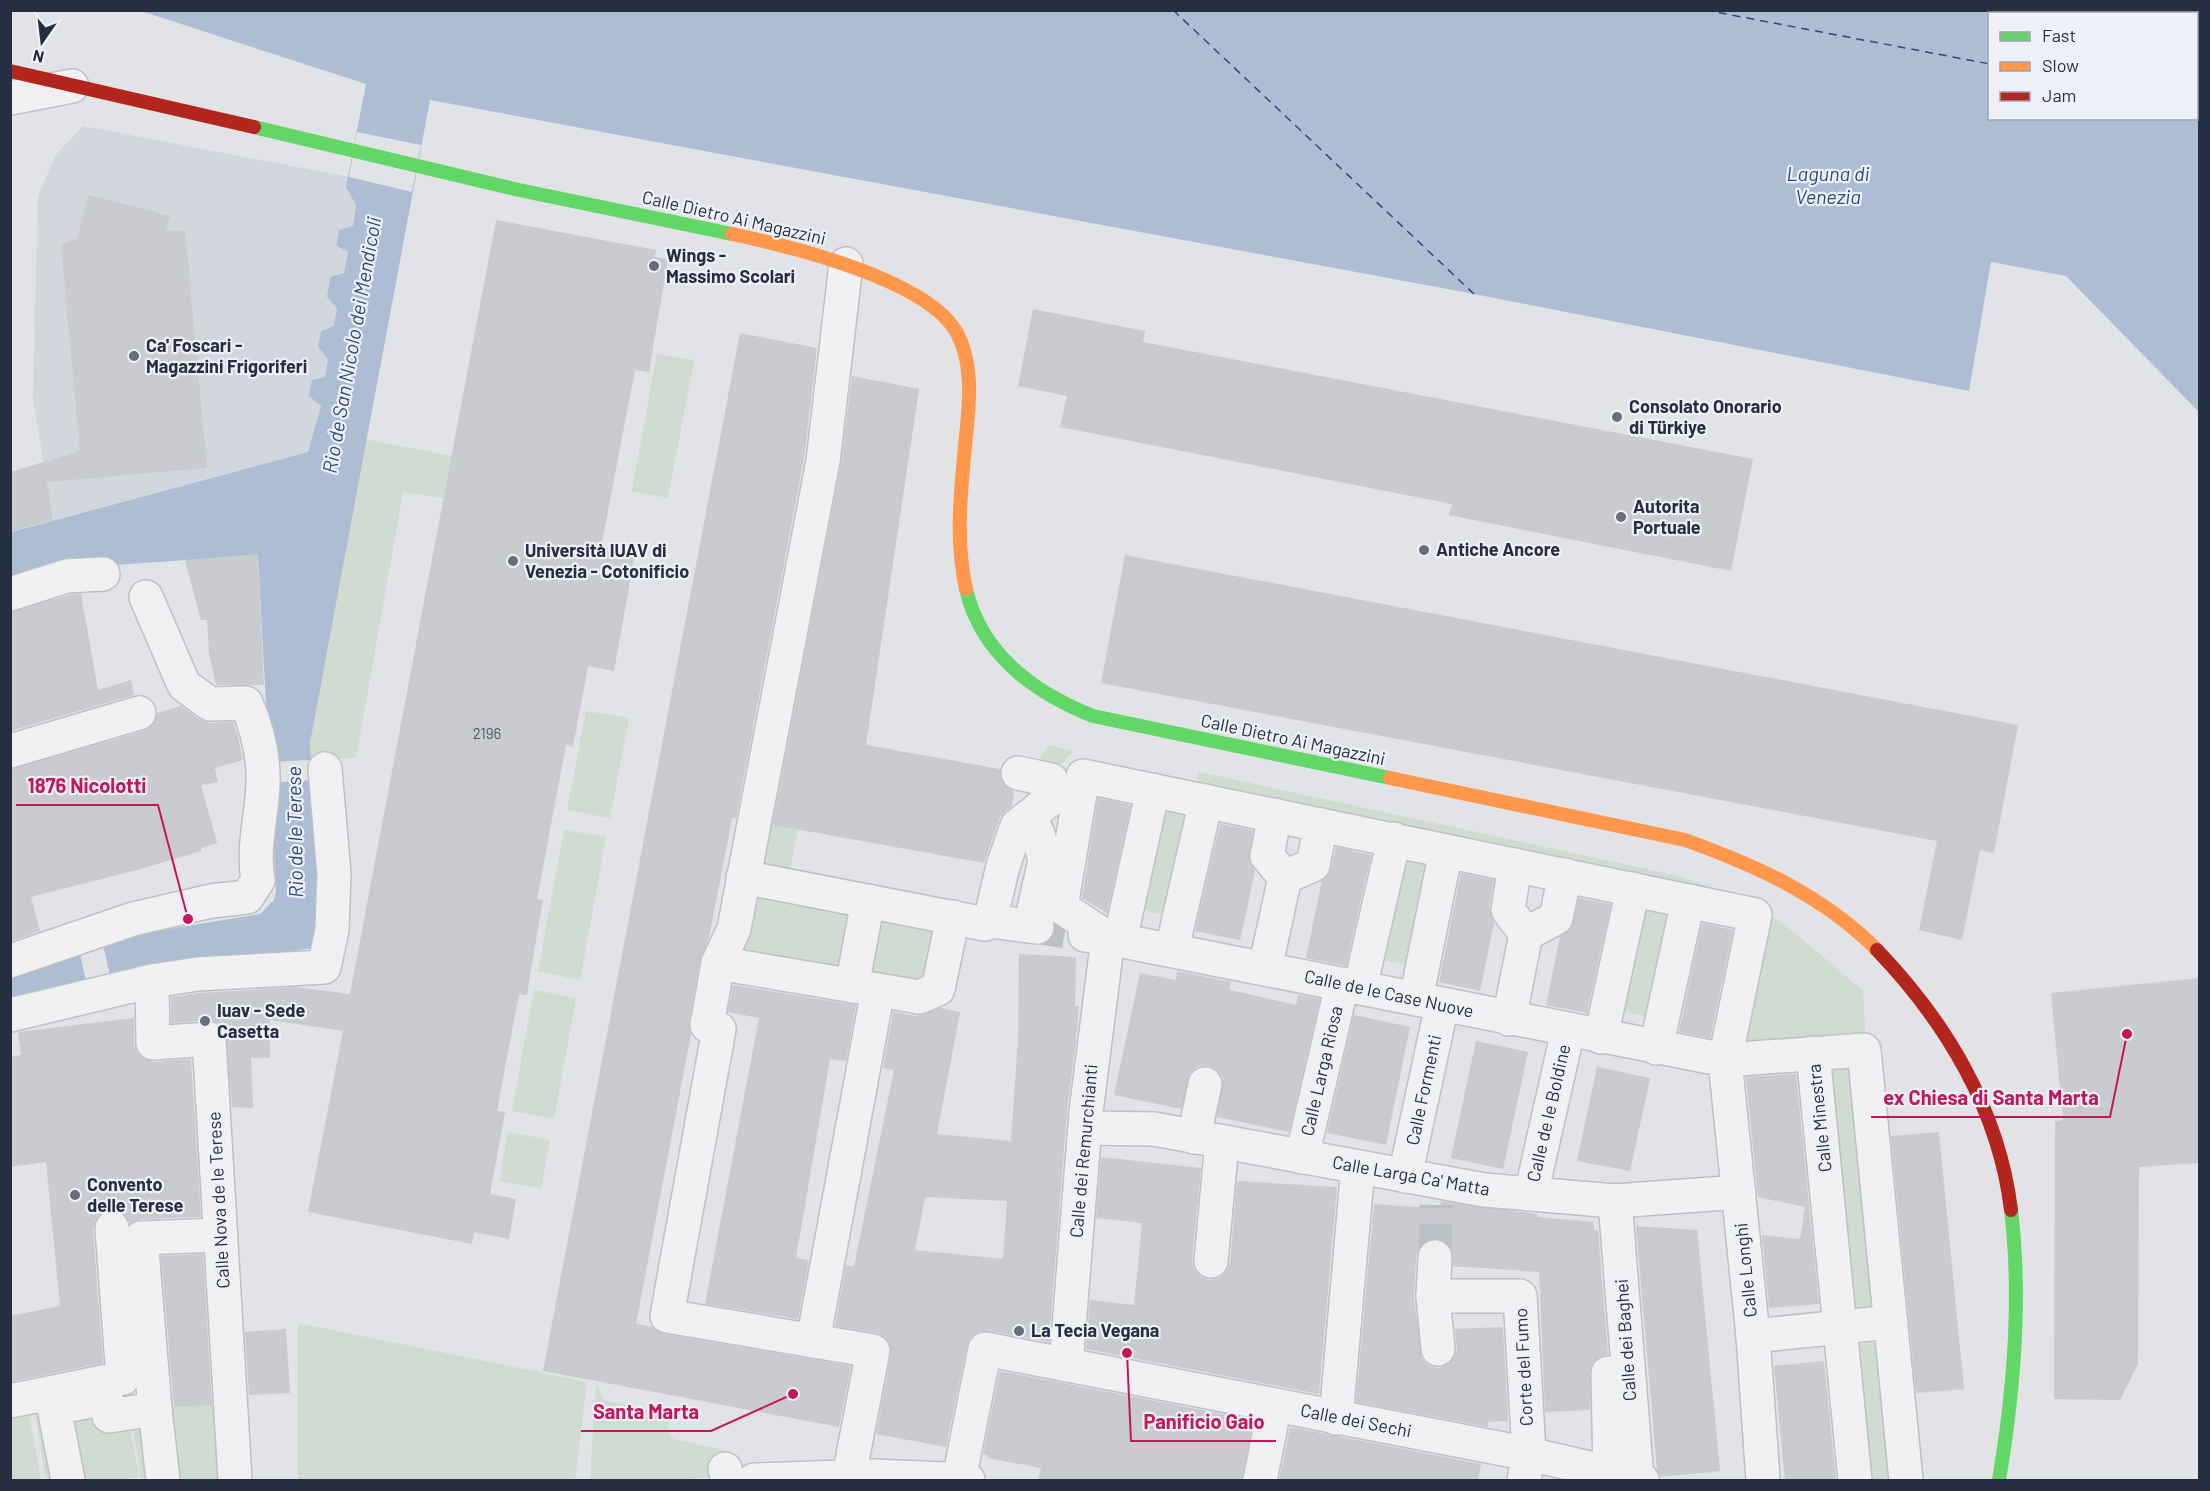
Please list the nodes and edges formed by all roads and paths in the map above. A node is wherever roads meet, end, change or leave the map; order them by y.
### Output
1 (10, 71) edge
2 (72, 86) junction
3 (10, 98) edge
4 (846, 264) junction
5 (103, 574) dead end
6 (10, 594) edge
7 (146, 597) dead end
8 (139, 713) dead end
9 (10, 752) edge
10 (1077, 758) dead end
11 (325, 769) dead end
12 (1018, 773) dead end
13 (1051, 780) junction
14 (1153, 790) junction
15 (1206, 801) junction
16 (1275, 815) junction
17 (1029, 817) junction
18 (1321, 825) junction
19 (1394, 839) junction
20 (1446, 850) junction
21 (1515, 865) junction
22 (1565, 875) junction
23 (1285, 876) junction
24 (743, 877) junction
25 (1633, 889) junction
26 (868, 901) junction
27 (1688, 901) junction
28 (954, 917) junction
29 (990, 921) junction
30 (1048, 923) junction
31 (1526, 934) junction
32 (1114, 939) junction
33 (1172, 949) junction
34 (10, 961) edge
35 (718, 963) junction
36 (1265, 969) junction
37 (1351, 986) junction
38 (865, 988) junction
39 (152, 993) junction
40 (1429, 1002) junction
41 (10, 1015) edge
42 (1509, 1019) junction
43 (1568, 1031) junction
44 (1601, 1037) junction
45 (1656, 1048) junction
46 (1813, 1053) junction
47 (1725, 1060) junction
48 (1205, 1084) dead end
49 (1085, 1128) junction
50 (1208, 1139) junction
51 (1302, 1157) junction
52 (1358, 1167) junction
53 (1405, 1176) junction
54 (1738, 1192) junction
55 (1531, 1194) junction
56 (1616, 1202) junction
57 (112, 1228) dead end
58 (220, 1235) junction
59 (1435, 1257) tunnel mouth
60 (1211, 1261) dead end
61 (1433, 1296) junction
62 (129, 1299) junction
63 (1890, 1322) junction
64 (1841, 1327) junction
65 (1753, 1336) junction
66 (813, 1341) junction
67 (1438, 1349) dead end
68 (1066, 1365) junction
69 (81, 1397) junction
70 (10, 1401) edge
71 (1275, 1405) junction
72 (155, 1409) junction
73 (1336, 1418) junction
74 (1526, 1467) edge
75 (849, 1476) junction
76 (736, 1477) edge
77 (1630, 1478) edge
78 (68, 1480) edge
79 (163, 1480) edge
80 (234, 1480) edge
81 (964, 1480) edge
82 (1260, 1480) edge
83 (1763, 1480) edge
84 (1855, 1480) edge
85 (1906, 1480) edge
86 (1999, 1480) edge

1 - 2 street, Calle Dietro Ai Magazzini
2 - 3 street
2 - 4 street, Calle Dietro Ai Magazzini
4 - 24 street
4 - 86 street, Calle Dietro Ai Magazzini
5 - 6 street
7 - 34 street
8 - 9 street
10 - 13 street
11 - 39 street
12 - 13 street
13 - 17 street
14 - 15 street
14 - 30 street
14 - 32 street, Calle dei Remurchianti
15 - 16 street
15 - 33 street
16 - 18 street
16 - 23 street
17 - 29 street
17 - 30 street
18 - 19 street
18 - 23 street
19 - 20 street
19 - 37 street, Calle Larga Riosa
20 - 21 street
20 - 40 street, Calle Formenti
21 - 22 street
21 - 31 street
22 - 25 street
22 - 31 street
23 - 36 street
24 - 26 street
24 - 35 street
25 - 27 street
25 - 44 street
26 - 28 street
26 - 38 street
27 - 45 street
27 - 47 street, Calle Longhi
28 - 29 street
28 - 38 street
29 - 30 street
30 - 32 street, Calle de le Case Nuove
31 - 42 street
32 - 33 street, Calle de le Case Nuove
32 - 49 street, Calle dei Remurchianti
33 - 36 street, Calle de le Case Nuove
35 - 38 street
35 - 66 street
36 - 37 street, Calle de le Case Nuove
37 - 40 street, Calle de le Case Nuove
37 - 51 street, Calle Larga Riosa
38 - 66 street
39 - 41 street
39 - 58 street, Calle Nova de le Terese
40 - 42 street, Calle de le Case Nuove
40 - 53 street, Calle Formenti
42 - 43 street, Calle de le Case Nuove
43 - 44 street, Calle de le Case Nuove
43 - 55 street, Calle de le Boldine
44 - 45 street, Calle de le Case Nuove
45 - 47 street, Calle de le Case Nuove
46 - 47 street, Calle de le Case Nuove
46 - 63 street, Calle Minestra
46 - 64 street, Calle Minestra
47 - 54 street, Calle Longhi
48 - 50 street
49 - 50 street, Calle Larga Ca' Matta
49 - 68 street, Calle dei Remurchianti
50 - 51 street, Calle Larga Ca' Matta
50 - 60 street
51 - 52 street, Calle Larga Ca' Matta
52 - 53 street, Calle Larga Ca' Matta
52 - 73 street
53 - 55 street, Calle Larga Ca' Matta
54 - 56 street, Calle Larga Ca' Matta
54 - 65 street, Calle Longhi
55 - 56 street, Calle Larga Ca' Matta
56 - 77 street, Calle dei Baghei
57 - 62 street
58 - 62 street
58 - 80 street, Calle Nova de le Terese
59 - 61 street
61 - 67 street
61 - 74 street, Corte del Fumo
62 - 69 street
62 - 72 street
63 - 64 street
63 - 85 street, Calle Minestra
64 - 65 street
64 - 84 street, Calle Minestra
65 - 83 street, Calle Longhi
66 - 75 street
68 - 71 street, Calle dei Sechi
68 - 81 street, Calle dei Sechi
69 - 70 street
69 - 72 street
69 - 78 street
71 - 73 street, Calle dei Sechi
71 - 82 street
72 - 79 street
73 - 74 street, Calle dei Sechi
74 - 77 street, Calle dei Sechi
75 - 76 street
75 - 81 street

